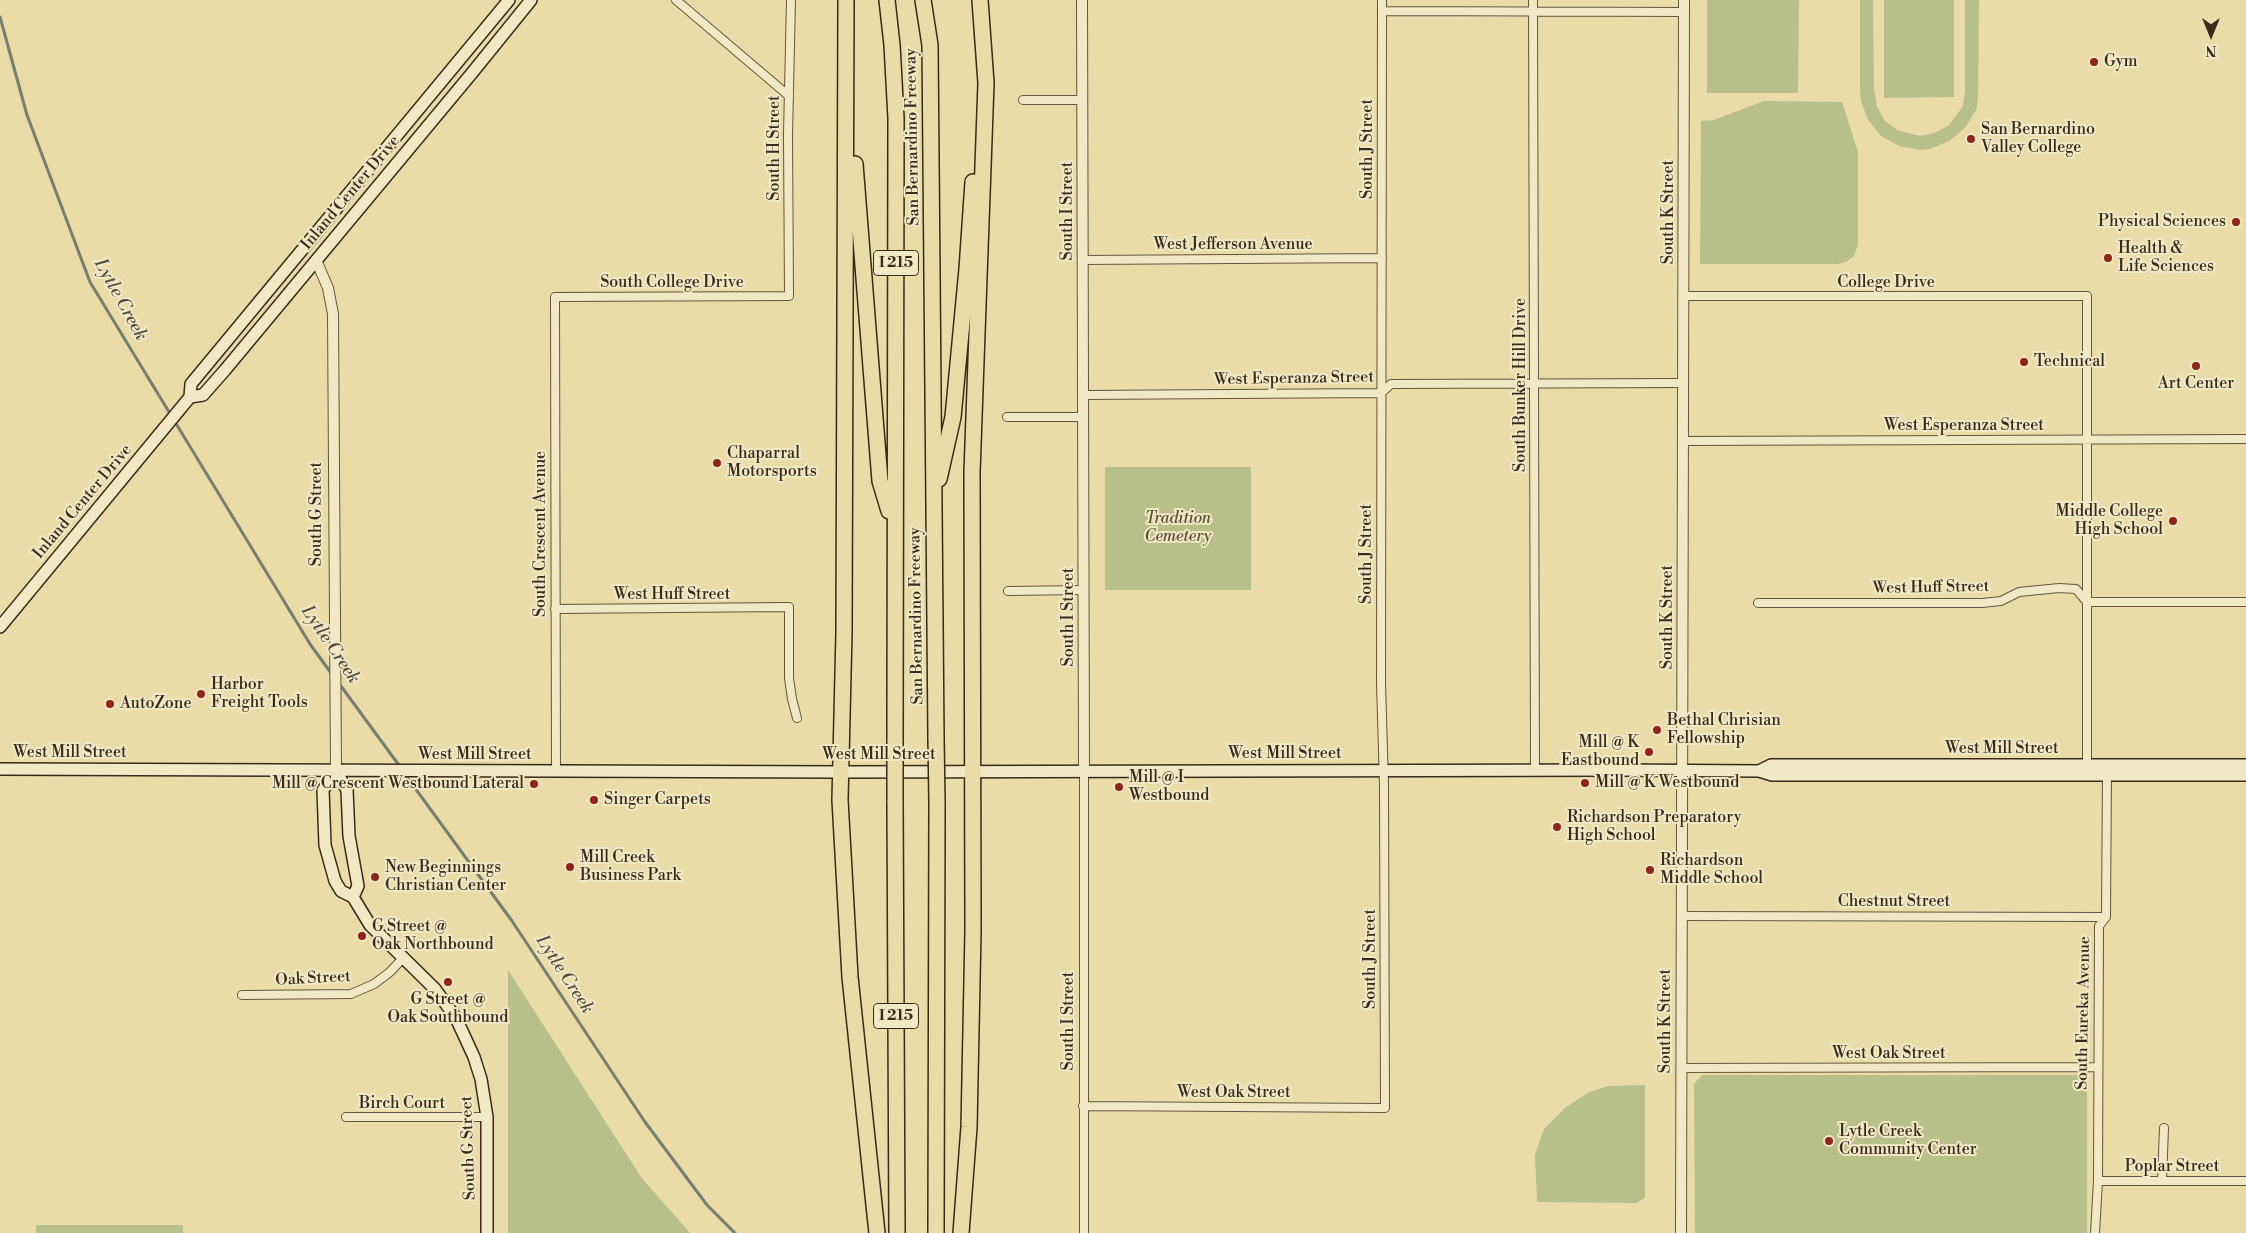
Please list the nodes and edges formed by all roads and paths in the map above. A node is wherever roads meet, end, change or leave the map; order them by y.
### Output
1 (509, 0) edge
2 (531, 0) edge
3 (676, 0) edge
4 (791, 0) edge
5 (846, 0) edge
6 (850, 0) edge
7 (887, 0) edge
8 (923, 0) edge
9 (972, 0) edge
10 (980, 0) edge
11 (1082, 0) edge
12 (1382, 0) edge
13 (1533, 0) edge
14 (1684, 0) edge
15 (1533, 10) junction
16 (1382, 11) junction
17 (1684, 12) junction
18 (789, 96) junction
19 (1023, 100) dead end
20 (1083, 100) junction
21 (1382, 258) junction
22 (316, 260) junction
23 (1083, 260) junction
24 (789, 296) joint
25 (1684, 296) junction
26 (555, 297) joint
27 (1683, 383) junction
28 (1535, 384) junction
29 (1381, 393) junction
30 (1083, 395) junction
31 (190, 397) junction
32 (1007, 417) dead end
33 (1083, 417) junction
34 (2246, 439) edge
35 (2088, 440) junction
36 (1682, 441) junction
37 (933, 505) junction
38 (894, 526) junction
39 (1084, 590) junction
40 (1008, 591) dead end
41 (2087, 602) junction
42 (2246, 602) edge
43 (1758, 603) dead end
44 (555, 609) junction
45 (0, 627) edge
46 (797, 718) dead end
47 (2087, 765) junction
48 (2246, 765) edge
49 (0, 769) edge
50 (1084, 770) junction
51 (2106, 770) junction
52 (336, 771) junction
53 (556, 771) junction
54 (974, 771) junction
55 (1383, 771) junction
56 (1535, 771) junction
57 (1683, 771) junction
58 (1759, 771) junction
59 (842, 772) junction
60 (2246, 775) edge
61 (353, 897) junction
62 (1681, 916) junction
63 (2106, 917) junction
64 (404, 957) junction
65 (242, 995) dead end
66 (2097, 1067) junction
67 (1681, 1068) junction
68 (1083, 1106) junction
69 (1385, 1108) joint
70 (487, 1117) junction
71 (346, 1118) dead end
72 (2164, 1128) dead end
73 (2098, 1181) junction
74 (2162, 1181) junction
75 (2246, 1181) edge
76 (487, 1233) edge
77 (877, 1233) edge
78 (897, 1233) edge
79 (936, 1233) edge
80 (961, 1233) edge
81 (1084, 1233) edge
82 (1680, 1233) edge
83 (2095, 1233) edge

1 - 31 main road, Inland Center Drive
2 - 22 main road, Inland Center Drive
3 - 18 street
4 - 18 street, South H Street
5 - 59 highway
6 - 38 highway
7 - 38 highway, San Bernardino Freeway / I 215
8 - 37 highway, San Bernardino Freeway / I 215
9 - 37 highway
10 - 54 highway
11 - 20 street, South I Street
12 - 16 street, South J Street
13 - 15 street, South Bunker Hill Drive
14 - 17 street, South K Street
15 - 16 street
15 - 17 street
15 - 28 street, South Bunker Hill Drive
16 - 21 street, South J Street
17 - 25 street, South K Street
18 - 24 street, South H Street
19 - 20 street
20 - 23 street, South I Street
21 - 23 street, West Jefferson Avenue
21 - 29 street, South J Street
22 - 31 main road, Inland Center Drive
22 - 52 street, South G Street
23 - 30 street, South I Street
24 - 26 street, South College Drive
25 - 27 street, South K Street
25 - 35 street, College Drive
26 - 44 street, South Crescent Avenue
27 - 28 street, West Esperanza Street
27 - 36 street, South K Street
28 - 29 street, West Esperanza Street
28 - 56 street, South Bunker Hill Drive
29 - 30 street, West Esperanza Street
29 - 55 street, South J Street
30 - 33 street, South I Street
31 - 45 main road, Inland Center Drive
32 - 33 street
33 - 39 street, South I Street
34 - 35 street, West Esperanza Street
35 - 36 street, West Esperanza Street
35 - 41 street
36 - 57 street, South K Street
37 - 79 highway, San Bernardino Freeway / I 215, bridge
38 - 78 highway, San Bernardino Freeway / I 215, bridge
39 - 40 street
39 - 50 street, South I Street
41 - 42 street
41 - 43 street, West Huff Street
41 - 47 street
44 - 46 street, West Huff Street
44 - 53 street, South Crescent Avenue
47 - 51 main road, West Mill Street
47 - 58 main road, West Mill Street
48 - 51 main road, West Mill Street
49 - 52 main road, West Mill Street
50 - 54 main road, West Mill Street
50 - 55 main road, West Mill Street
50 - 68 street, South I Street
51 - 58 main road, West Mill Street
51 - 60 main road, West Mill Street
51 - 63 street, South Eureka Avenue
52 - 53 main road, West Mill Street
52 - 61 main road, South G Street
52 - 61 main road, South G Street
53 - 59 main road, West Mill Street
54 - 59 main road, West Mill Street
54 - 80 highway
55 - 56 main road, West Mill Street
55 - 69 street, South J Street
56 - 57 main road, West Mill Street
57 - 58 main road, West Mill Street
57 - 62 street, South K Street
59 - 77 highway
61 - 64 main road, South G Street
62 - 63 street, Chestnut Street
62 - 67 street, South K Street
63 - 66 street, South Eureka Avenue
64 - 65 street, Oak Street
64 - 70 main road, South G Street
66 - 67 street, West Oak Street
66 - 73 street, South Eureka Avenue
67 - 82 street, South K Street
68 - 69 street, West Oak Street
68 - 81 street, South I Street
70 - 71 street, Birch Court
70 - 76 main road, South G Street
72 - 74 street
73 - 74 street, Poplar Street
73 - 83 street, South Eureka Avenue
74 - 75 street, Poplar Street

